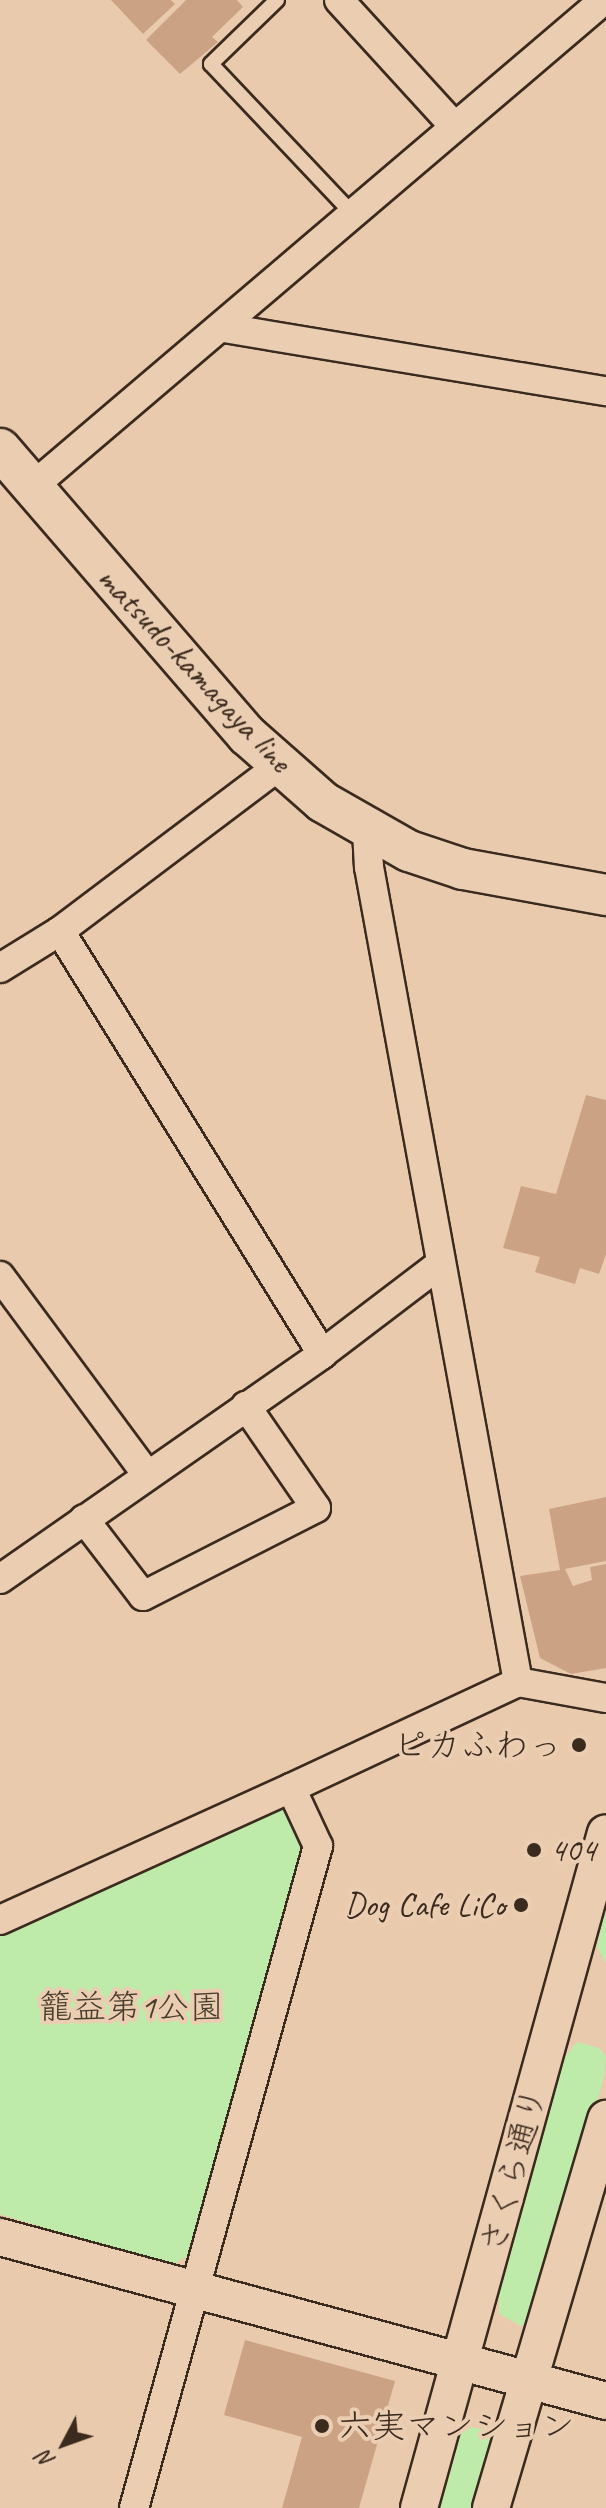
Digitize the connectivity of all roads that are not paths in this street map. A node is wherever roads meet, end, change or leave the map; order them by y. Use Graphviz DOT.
graph roads {
  1 [pos="277,0"];
  2 [pos="339,0"];
  3 [pos="604,0"];
  4 [pos="454,126"];
  5 [pos="351,212"];
  6 [pos="224,328"];
  7 [pos="606,391"];
  8 [pos="0,449"];
  9 [pos="32,487"];
  10 [pos="279,766"];
  11 [pos="367,830"];
  12 [pos="606,895"];
  13 [pos="60,931"];
  14 [pos="0,968"];
  15 [pos="440,1264"];
  16 [pos="3,1287"];
  17 [pos="322,1354"];
  18 [pos="246,1406"];
  19 [pos="147,1475"];
  20 [pos="84,1519"];
  21 [pos="0,1579"];
  22 [pos="518,1682"];
  23 [pos="606,1698"];
  24 [pos="291,1788"];
  25 [pos="606,1833"];
  26 [pos="0,1920"];
  27 [pos="606,2119"];
  28 [pos="0,2237"];
  29 [pos="195,2291"];
  30 [pos="460,2361"];
  31 [pos="526,2379"];
  32 [pos="606,2401"];
  33 [pos="134,2508"];
  34 [pos="419,2508"];
  35 [pos="491,2508"];
  1 -- 5 [label="lane"];
  2 -- 4 [label="street"];
  3 -- 4 [label="street"];
  4 -- 5 [label="street"];
  5 -- 6 [label="street"];
  6 -- 7 [label="street"];
  6 -- 9 [label="street"];
  8 -- 9 [label="main road, matsudo-kamagaya line"];
  9 -- 10 [label="main road, matsudo-kamagaya line"];
  10 -- 11 [label="main road, matsudo-kamagaya line"];
  10 -- 13 [label="street"];
  11 -- 12 [label="main road, matsudo-kamagaya line"];
  11 -- 15 [label="street"];
  13 -- 14 [label="street"];
  13 -- 17 [label="street"];
  15 -- 17 [label="street"];
  15 -- 22 [label="street"];
  16 -- 19 [label="street"];
  17 -- 18 [label="street"];
  18 -- 19 [label="street"];
  18 -- 20 [label="street"];
  19 -- 20 [label="street"];
  20 -- 21 [label="street"];
  22 -- 23 [label="street"];
  22 -- 24 [label="street"];
  24 -- 26 [label="street"];
  24 -- 29 [label="street"];
  25 -- 30 [label="street, さくら通り"];
  27 -- 31 [label="street, さくら通り"];
  28 -- 29 [label="street"];
  29 -- 30 [label="street"];
  29 -- 33 [label="street"];
  30 -- 31 [label="street"];
  30 -- 34 [label="street, さくら通り"];
  31 -- 32 [label="street"];
  31 -- 35 [label="street, さくら通り"];
}
